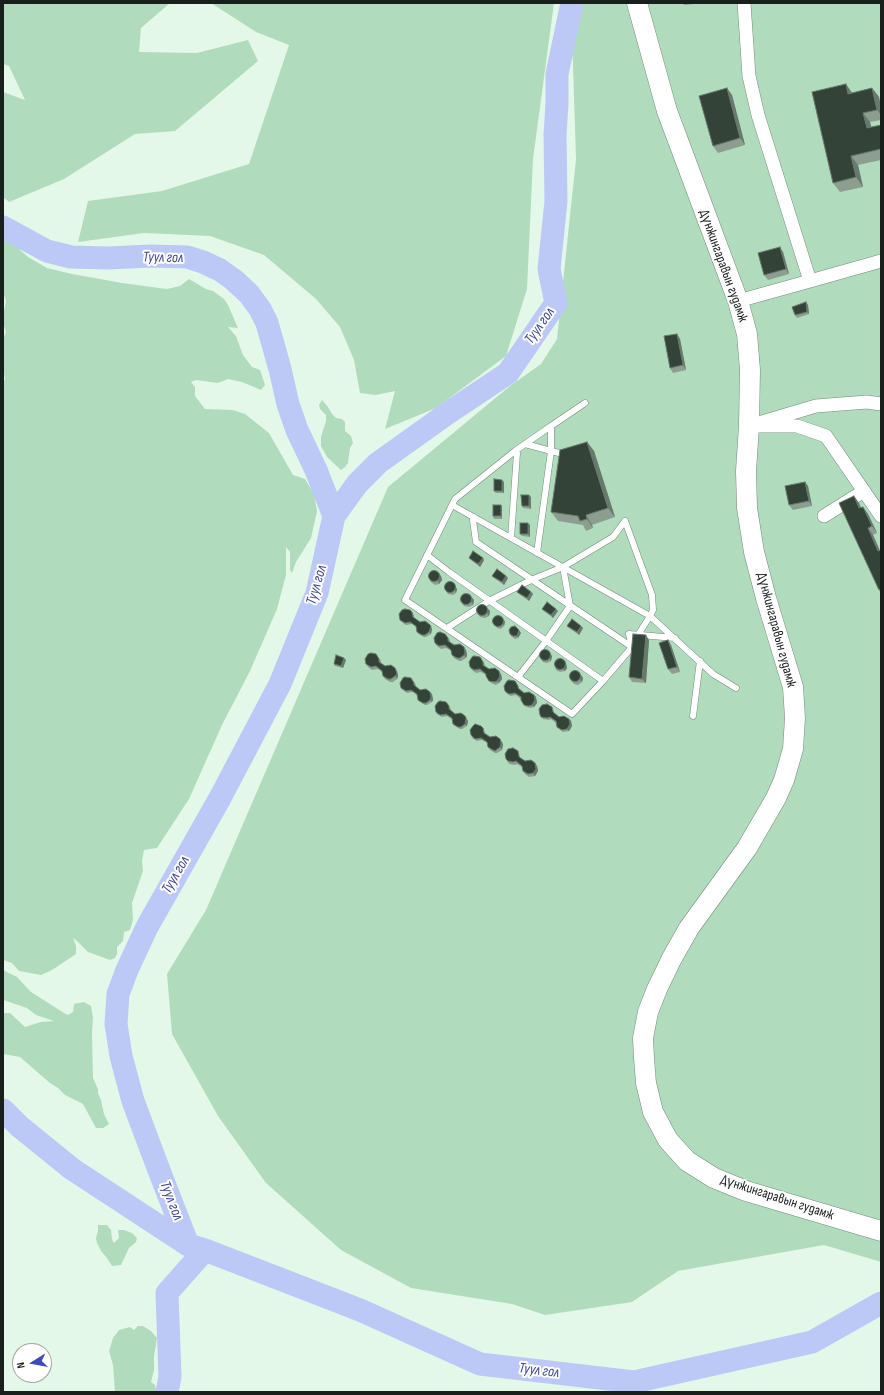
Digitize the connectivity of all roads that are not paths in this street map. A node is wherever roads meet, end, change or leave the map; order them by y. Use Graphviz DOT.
graph roads {
  1 [pos="637,3"];
  2 [pos="744,3"];
  3 [pos="881,261"];
  4 [pos="810,281"];
  5 [pos="738,301"];
  6 [pos="585,403"];
  7 [pos="881,404"];
  8 [pos="551,426"];
  9 [pos="749,426"];
  10 [pos="524,444"];
  11 [pos="515,451"];
  12 [pos="551,451"];
  13 [pos="559,453"];
  14 [pos="864,492"];
  15 [pos="452,505"];
  16 [pos="824,516"];
  17 [pos="881,516"];
  18 [pos="474,517"];
  19 [pos="511,538"];
  20 [pos="537,552"];
  21 [pos="427,555"];
  22 [pos="563,567"];
  23 [pos="532,580"];
  24 [pos="489,601"];
  25 [pos="570,606"];
  26 [pos="650,616"];
  27 [pos="447,628"];
  28 [pos="638,635"];
  29 [pos="675,638"];
  30 [pos="546,642"];
  31 [pos="632,647"];
  32 [pos="700,661"];
  33 [pos="518,677"];
  34 [pos="603,681"];
  35 [pos="736,688"];
  36 [pos="692,716"];
  37 [pos="881,1231"];
  1 -- 5 [label="main road, Дүнжингаравын гудамж"];
  2 -- 4 [label="street"];
  3 -- 4 [label="street"];
  4 -- 5 [label="street"];
  5 -- 9 [label="main road, Дүнжингаравын гудамж"];
  6 -- 8 [label="lane"];
  7 -- 9 [label="street"];
  8 -- 10 [label="lane"];
  8 -- 12 [label="lane"];
  9 -- 14 [label="street"];
  9 -- 37 [label="main road, Дүнжингаравын гудамж"];
  10 -- 11 [label="lane"];
  10 -- 12 [label="lane"];
  11 -- 15 [label="lane"];
  11 -- 19 [label="lane"];
  12 -- 13 [label="lane"];
  12 -- 20 [label="lane"];
  14 -- 16 [label="street"];
  14 -- 17 [label="street"];
  15 -- 18 [label="lane"];
  15 -- 21 [label="lane"];
  18 -- 19 [label="lane"];
  18 -- 23 [label="lane"];
  19 -- 20 [label="lane"];
  20 -- 22 [label="lane"];
  21 -- 24 [label="lane"];
  21 -- 27 [label="lane"];
  22 -- 23 [label="lane"];
  22 -- 25 [label="lane"];
  22 -- 26 [label="lane"];
  22 -- 26 [label="lane"];
  23 -- 24 [label="lane"];
  23 -- 25 [label="lane"];
  24 -- 27 [label="lane"];
  24 -- 30 [label="lane"];
  25 -- 30 [label="lane"];
  25 -- 31 [label="lane"];
  26 -- 28 [label="lane"];
  26 -- 29 [label="lane"];
  27 -- 33 [label="lane"];
  28 -- 29 [label="lane"];
  28 -- 31 [label="lane"];
  29 -- 32 [label="lane"];
  30 -- 33 [label="lane"];
  30 -- 34 [label="lane"];
  31 -- 34 [label="lane"];
  32 -- 35 [label="lane"];
  32 -- 36 [label="lane"];
  33 -- 34 [label="lane"];
}
